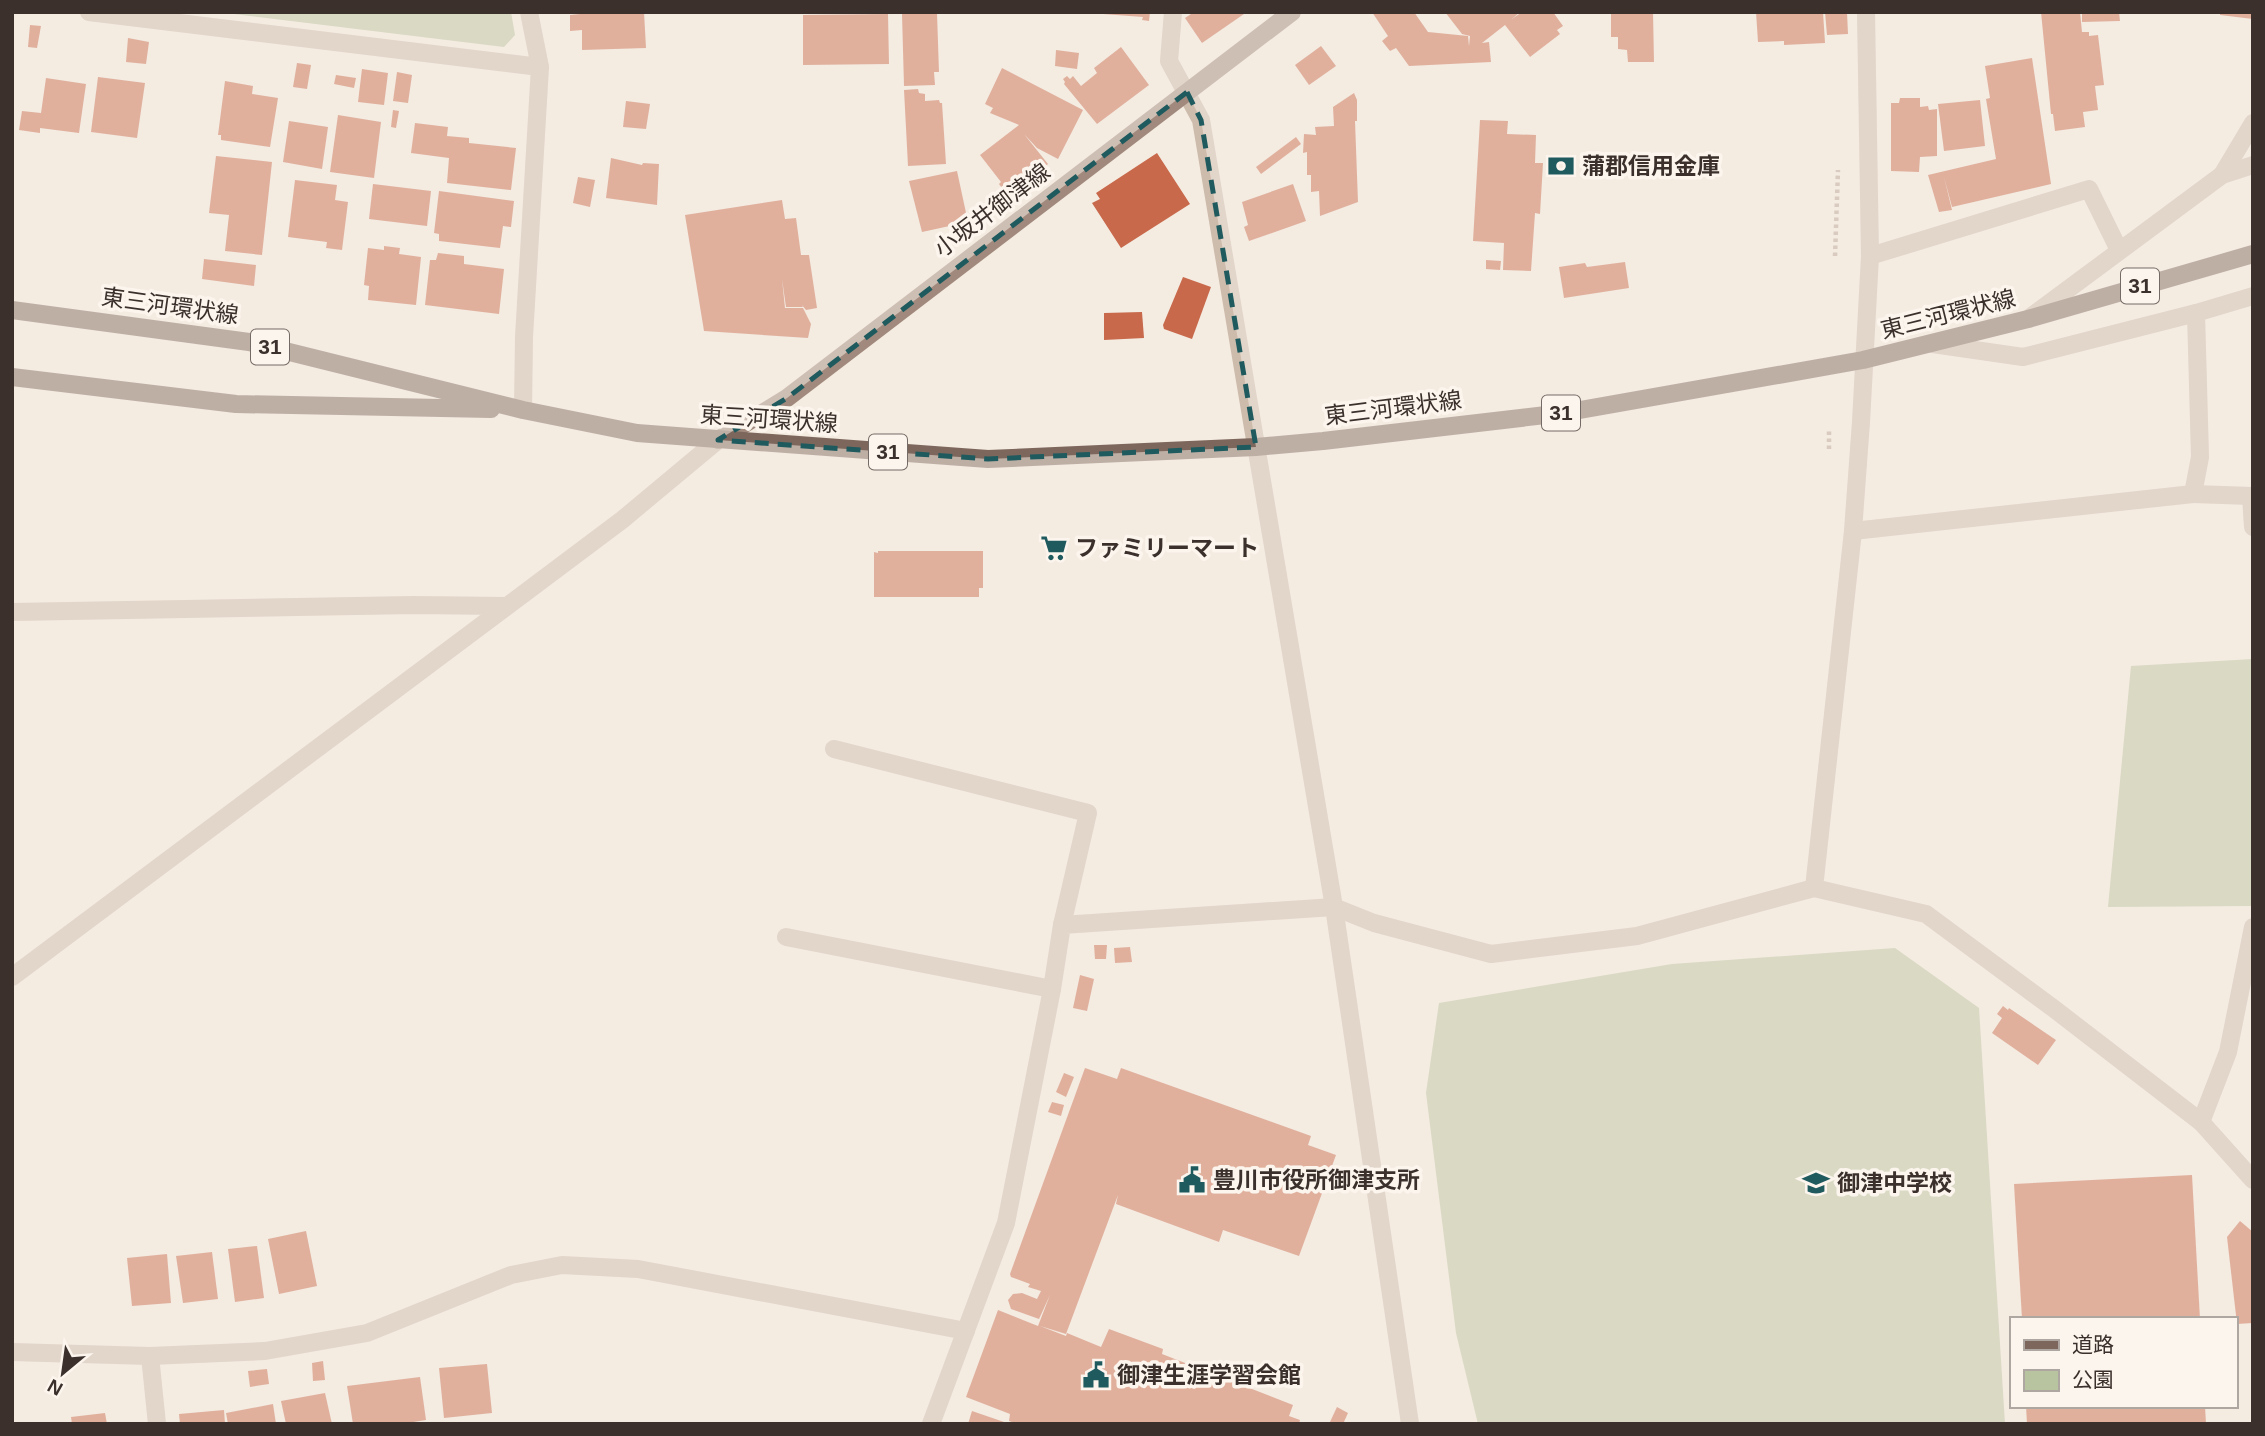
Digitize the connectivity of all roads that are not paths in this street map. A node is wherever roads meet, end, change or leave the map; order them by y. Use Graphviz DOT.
graph roads {
  1 [pos="89,12"];
  2 [pos="529,12"];
  3 [pos="1173,12"];
  4 [pos="1292,12"];
  5 [pos="1866,12"];
  6 [pos="112,14"];
  7 [pos="540,67"];
  8 [pos="1187,92"];
  9 [pos="2253,123"];
  10 [pos="2253,165"];
  11 [pos="2222,175"];
  12 [pos="2119,250"];
  13 [pos="2253,254"];
  14 [pos="1870,256"];
  15 [pos="2253,296"];
  16 [pos="12,310"];
  17 [pos="2196,313"];
  18 [pos="2028,319"];
  19 [pos="1933,344"];
  20 [pos="1863,360"];
  21 [pos="12,377"];
  22 [pos="523,410"];
  23 [pos="718,440"];
  24 [pos="1256,447"];
  25 [pos="2193,494"];
  26 [pos="2253,527"];
  27 [pos="1853,531"];
  28 [pos="506,606"];
  29 [pos="12,612"];
  30 [pos="834,748"];
  31 [pos="1814,888"];
  32 [pos="1334,907"];
  33 [pos="1062,925"];
  34 [pos="2253,926"];
  35 [pos="786,937"];
  36 [pos="12,978"];
  37 [pos="1052,989"];
  38 [pos="2201,1122"];
  39 [pos="2253,1180"];
  40 [pos="966,1331"];
  41 [pos="12,1352"];
  42 [pos="150,1356"];
  43 [pos="157,1424"];
  44 [pos="931,1424"];
  45 [pos="1410,1424"];
  1 -- 6 [label="street"];
  2 -- 7 [label="street"];
  3 -- 8 [label="street"];
  4 -- 8 [label="main road, 小坂井御津線"];
  5 -- 14 [label="street"];
  6 -- 7 [label="street"];
  7 -- 22 [label="street"];
  8 -- 23 [label="main road, 小坂井御津線"];
  8 -- 24 [label="street"];
  9 -- 11 [label="street"];
  10 -- 11 [label="street"];
  11 -- 12 [label="street"];
  12 -- 14 [label="street"];
  12 -- 18 [label="street"];
  13 -- 18 [label="main road, 東三河環状線 / 31"];
  14 -- 20 [label="street"];
  15 -- 17 [label="street"];
  16 -- 22 [label="main road, 東三河環状線 / 31"];
  17 -- 19 [label="street"];
  17 -- 25 [label="street"];
  18 -- 19 [label="main road, 東三河環状線 / 31"];
  19 -- 20 [label="main road, 東三河環状線 / 31"];
  20 -- 24 [label="main road, 東三河環状線 / 31"];
  20 -- 27 [label="street"];
  21 -- 22 [label="main road, 東三河環状線 / 31"];
  22 -- 23 [label="main road, 東三河環状線 / 31"];
  23 -- 24 [label="main road, 東三河環状線 / 31"];
  23 -- 28 [label="street"];
  24 -- 32 [label="street"];
  25 -- 26 [label="street"];
  25 -- 27 [label="street"];
  27 -- 31 [label="street"];
  28 -- 29 [label="street"];
  28 -- 36 [label="street"];
  30 -- 33 [label="street"];
  31 -- 32 [label="street"];
  31 -- 38 [label="street"];
  32 -- 33 [label="street"];
  32 -- 45 [label="street"];
  33 -- 37 [label="street"];
  34 -- 38 [label="street"];
  35 -- 37 [label="street"];
  37 -- 40 [label="street"];
  38 -- 39 [label="street"];
  40 -- 42 [label="street"];
  40 -- 44 [label="street"];
  41 -- 42 [label="street"];
  42 -- 43 [label="street"];
}
